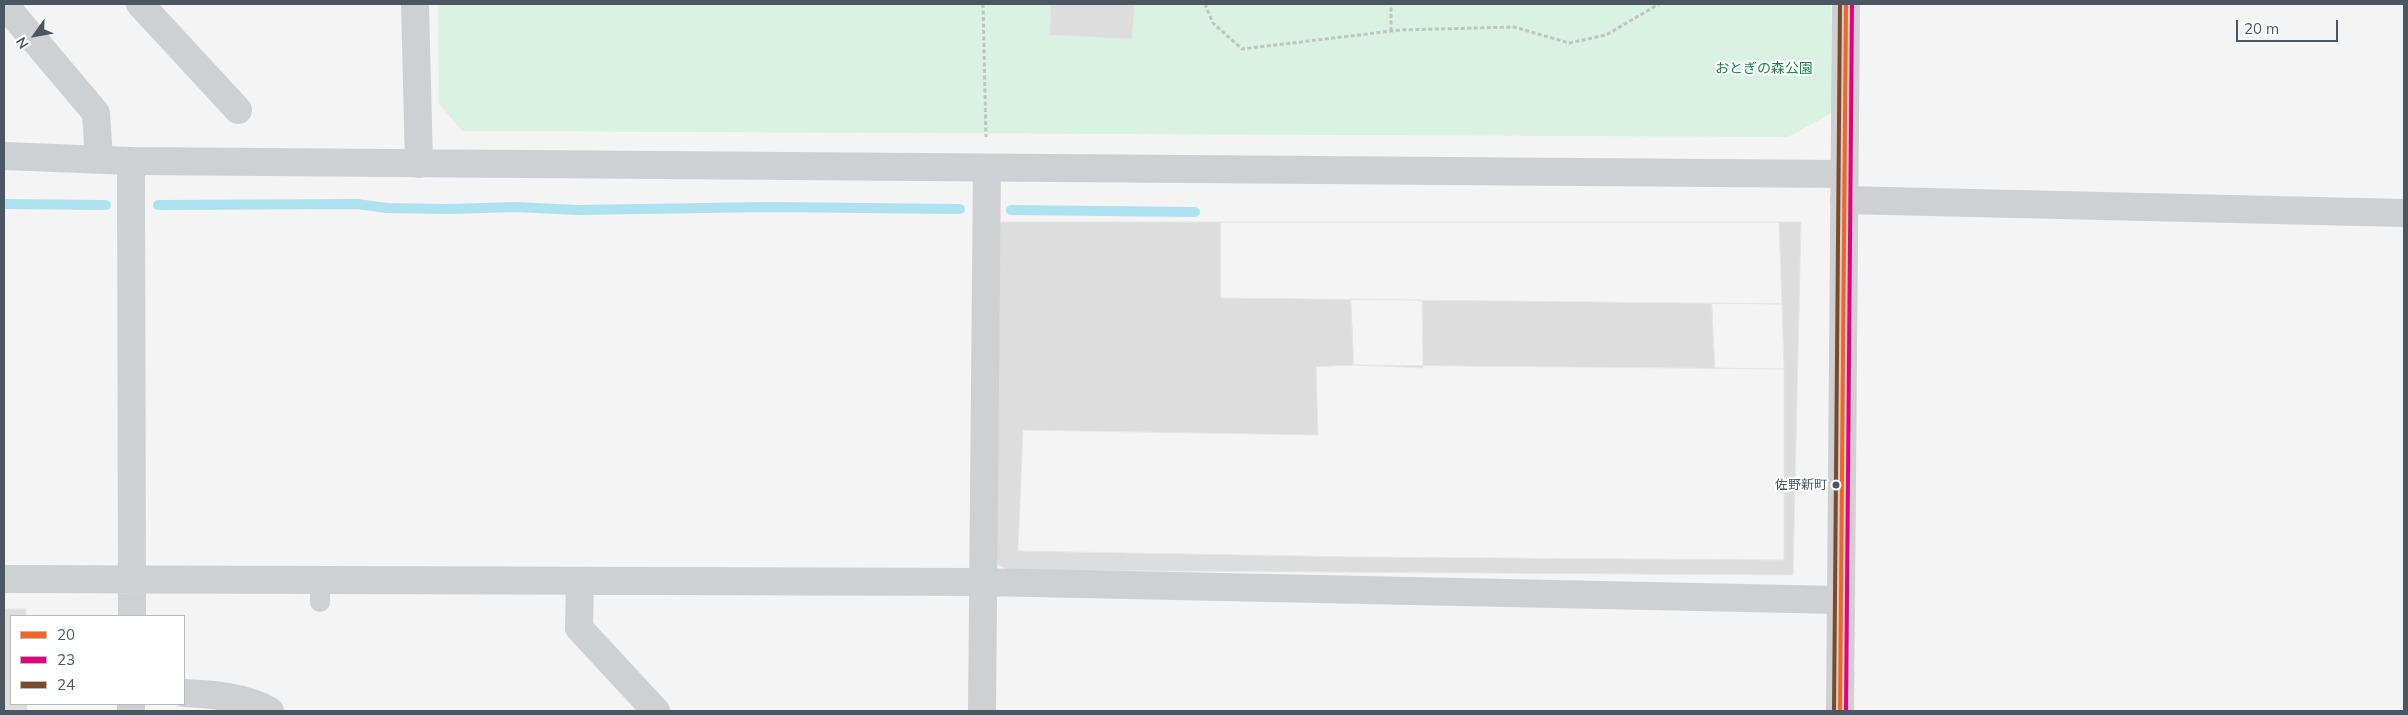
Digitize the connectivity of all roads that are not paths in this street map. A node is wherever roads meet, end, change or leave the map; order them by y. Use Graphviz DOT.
graph roads {
  1 [pos="140,4"];
  2 [pos="415,4"];
  3 [pos="1846,4"];
  4 [pos="14,7"];
  5 [pos="238,110"];
  6 [pos="4,156"];
  7 [pos="98,159"];
  8 [pos="131,161"];
  9 [pos="419,164"];
  10 [pos="987,168"];
  11 [pos="1844,187"];
  12 [pos="2404,213"];
  13 [pos="4,579"];
  14 [pos="132,581"];
  15 [pos="580,581"];
  16 [pos="985,582"];
  17 [pos="1839,600"];
  18 [pos="132,615"];
  19 [pos="185,693"];
  20 [pos="270,711"];
  21 [pos="656,711"];
  22 [pos="982,711"];
  23 [pos="1840,711"];
  1 -- 5 [label="street"];
  2 -- 9 [label="street"];
  3 -- 11 [label="street"];
  4 -- 7 [label="street"];
  6 -- 7 [label="street"];
  7 -- 8 [label="street"];
  8 -- 9 [label="street"];
  8 -- 14 [label="street"];
  9 -- 10 [label="street"];
  10 -- 11 [label="street"];
  10 -- 16 [label="street"];
  11 -- 12 [label="street"];
  11 -- 17 [label="street"];
  13 -- 14 [label="street"];
  14 -- 15 [label="street"];
  14 -- 18 [label="street"];
  15 -- 16 [label="street"];
  15 -- 21 [label="street"];
  16 -- 17 [label="street"];
  16 -- 22 [label="street"];
  17 -- 23 [label="street"];
  19 -- 20 [label="street"];
}
